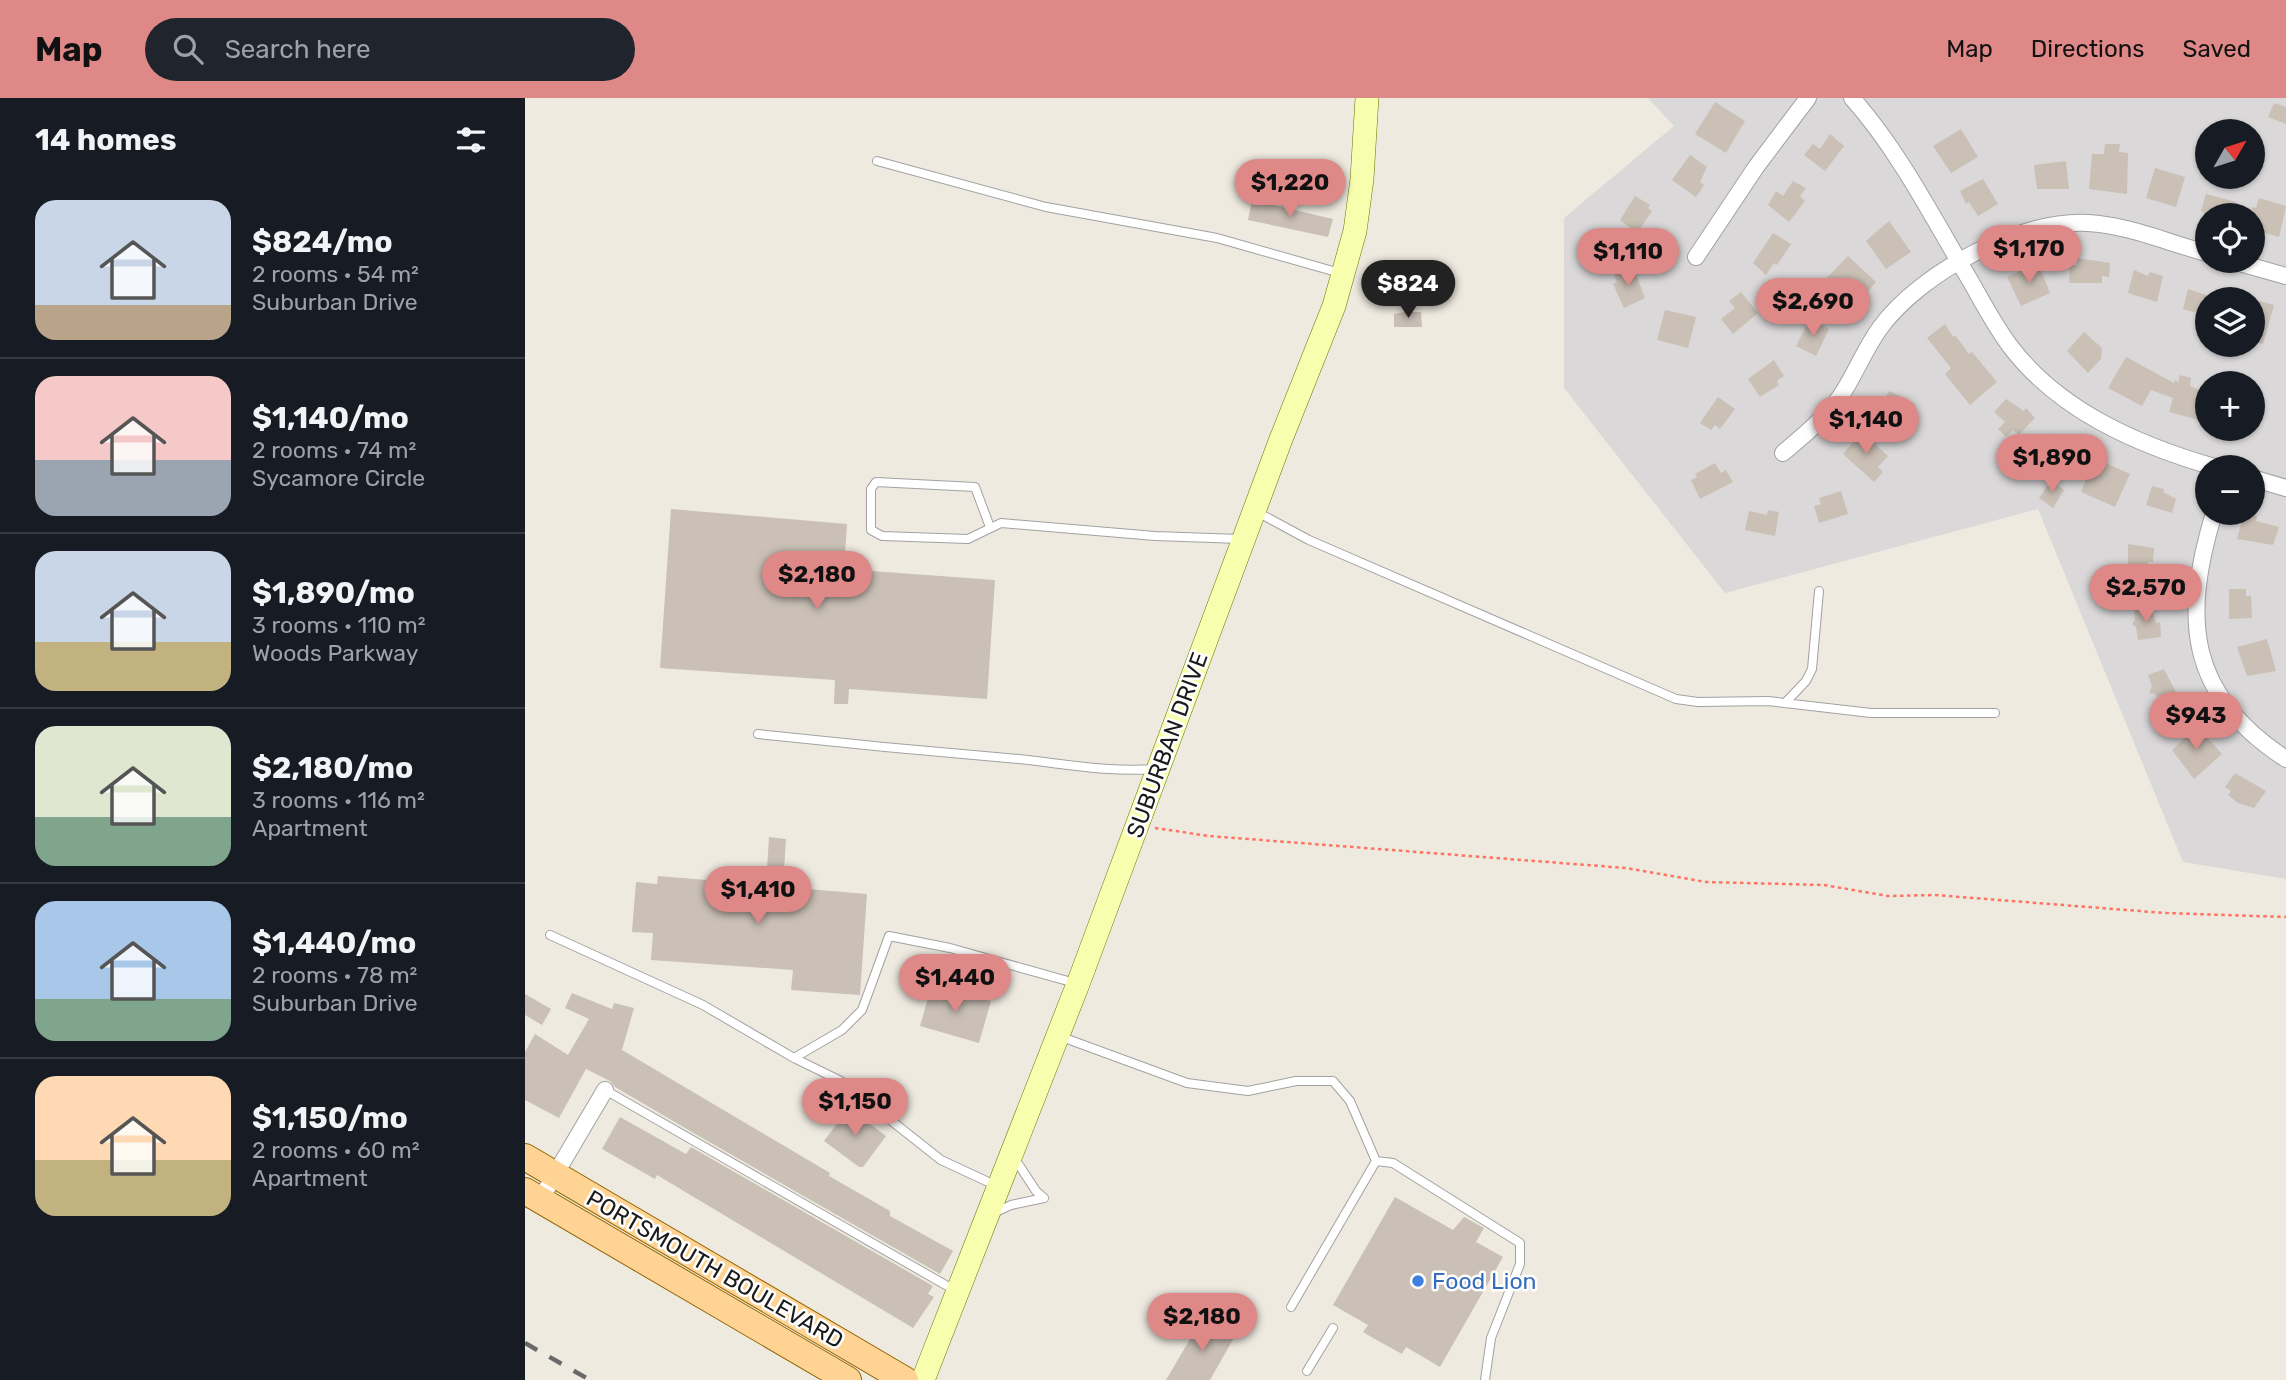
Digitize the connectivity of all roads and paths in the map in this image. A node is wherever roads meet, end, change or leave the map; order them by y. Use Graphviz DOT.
graph roads {
  1 [pos="1367,98"];
  2 [pos="1808,98"];
  3 [pos="1852,98"];
  4 [pos="877,161"];
  5 [pos="2195,249"];
  6 [pos="1696,257"];
  7 [pos="1959,262"];
  8 [pos="2265,270"];
  9 [pos="1344,274"];
  10 [pos="2286,276"];
  11 [pos="1783,453"];
  12 [pos="2195,461"];
  13 [pos="2265,482"];
  14 [pos="2286,488"];
  15 [pos="1254,511"];
  16 [pos="2211,525"];
  17 [pos="989,527"];
  18 [pos="1244,540"];
  19 [pos="1819,591"];
  20 [pos="1784,703"];
  21 [pos="1995,713"];
  22 [pos="758,734"];
  23 [pos="2286,760"];
  24 [pos="1158,769"];
  25 [pos="1137,825"];
  26 [pos="2286,917"];
  27 [pos="550,935"];
  28 [pos="1078,984"];
  29 [pos="1058,1036"];
  30 [pos="794,1058"];
  31 [pos="605,1090"];
  32 [pos="1013,1156"];
  33 [pos="525,1157"];
  34 [pos="1376,1161"];
  35 [pos="555,1174"];
  36 [pos="1000,1187"];
  37 [pos="532,1195"];
  38 [pos="989,1215"];
  39 [pos="958,1292"];
  40 [pos="1291,1307"];
  41 [pos="1333,1328"];
  42 [pos="1307,1371"];
  43 [pos="848,1380"];
  44 [pos="905,1380"];
  45 [pos="923,1380"];
  46 [pos="1485,1380"];
  1 -- 9 [label="main road, SUBURBAN DRIVE"];
  2 -- 6 [label="street"];
  3 -- 7 [label="street"];
  4 -- 9 [label="lane"];
  5 -- 7 [label="street"];
  7 -- 11 [label="street"];
  7 -- 12 [label="street"];
  8 -- 10 [label="street"];
  9 -- 15 [label="main road, SUBURBAN DRIVE"];
  13 -- 14 [label="street"];
  15 -- 18 [label="main road, SUBURBAN DRIVE"];
  15 -- 20 [label="lane"];
  16 -- 23 [label="street"];
  17 -- 17 [label="lane"];
  17 -- 18 [label="lane"];
  18 -- 24 [label="main road, SUBURBAN DRIVE"];
  19 -- 20 [label="lane"];
  20 -- 21 [label="lane"];
  22 -- 24 [label="lane"];
  24 -- 25 [label="main road, SUBURBAN DRIVE"];
  25 -- 26 [label="path"];
  25 -- 28 [label="main road, SUBURBAN DRIVE"];
  27 -- 30 [label="lane"];
  28 -- 29 [label="main road, SUBURBAN DRIVE"];
  28 -- 30 [label="lane"];
  29 -- 32 [label="main road, SUBURBAN DRIVE"];
  29 -- 34 [label="lane"];
  30 -- 36 [label="lane"];
  31 -- 35 [label="street"];
  31 -- 39 [label="lane"];
  32 -- 36 [label="main road, SUBURBAN DRIVE"];
  32 -- 38 [label="lane"];
  33 -- 35 [label="main road, PORTSMOUTH BOULEVARD"];
  34 -- 40 [label="lane"];
  34 -- 46 [label="lane"];
  35 -- 37 [label="street"];
  35 -- 44 [label="main road, PORTSMOUTH BOULEVARD"];
  36 -- 38 [label="main road, SUBURBAN DRIVE"];
  37 -- 43 [label="main road, PORTSMOUTH BOULEVARD"];
  38 -- 39 [label="main road, SUBURBAN DRIVE"];
  39 -- 45 [label="main road, SUBURBAN DRIVE"];
  41 -- 42 [label="lane"];
}
